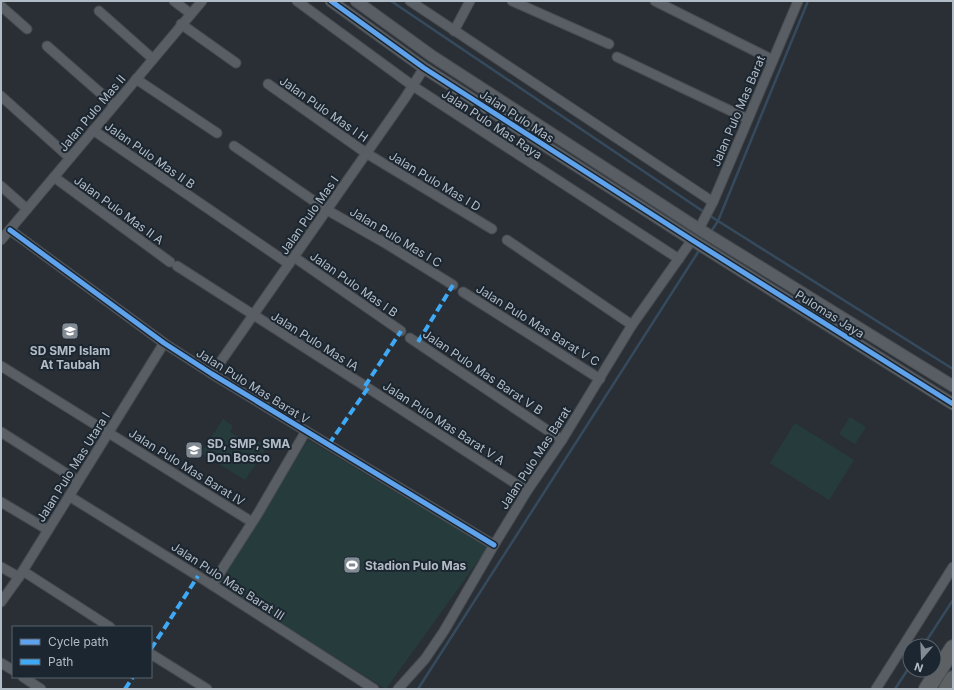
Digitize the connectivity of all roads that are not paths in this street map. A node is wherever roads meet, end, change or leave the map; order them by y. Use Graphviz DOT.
graph roads {
  1 [pos="174,1"];
  2 [pos="202,1"];
  3 [pos="297,1"];
  4 [pos="331,1"];
  5 [pos="356,1"];
  6 [pos="410,1"];
  7 [pos="470,1"];
  8 [pos="512,1"];
  9 [pos="655,1"];
  10 [pos="798,1"];
  11 [pos="1,6"];
  12 [pos="99,11"];
  13 [pos="191,14"];
  14 [pos="182,24"];
  15 [pos="27,29"];
  16 [pos="454,31"];
  17 [pos="609,44"];
  18 [pos="47,46"];
  19 [pos="617,57"];
  20 [pos="153,59"];
  21 [pos="773,60"];
  22 [pos="236,63"];
  23 [pos="423,70"];
  24 [pos="136,79"];
  25 [pos="268,84"];
  26 [pos="413,85"];
  27 [pos="1,96"];
  28 [pos="114,105"];
  29 [pos="748,119"];
  30 [pos="93,130"];
  31 [pos="217,133"];
  32 [pos="234,146"];
  33 [pos="366,153"];
  34 [pos="70,158"];
  35 [pos="54,177"];
  36 [pos="1,186"];
  37 [pos="711,205"];
  38 [pos="27,209"];
  39 [pos="327,210"];
  40 [pos="700,228"];
  41 [pos="492,229"];
  42 [pos="10,230"];
  43 [pos="1,240"];
  44 [pos="508,240"];
  45 [pos="692,242"];
  46 [pos="681,256"];
  47 [pos="291,261"];
  48 [pos="453,285"];
  49 [pos="463,292"];
  50 [pos="253,315"];
  51 [pos="632,326"];
  52 [pos="401,331"];
  53 [pos="410,338"];
  54 [pos="164,343"];
  55 [pos="1,366"];
  56 [pos="212,374"];
  57 [pos="600,379"];
  58 [pos="953,386"];
  59 [pos="367,387"];
  60 [pos="953,404"];
  61 [pos="306,431"];
  62 [pos="1,432"];
  63 [pos="109,432"];
  64 [pos="562,440"];
  65 [pos="78,481"];
  66 [pos="527,491"];
  67 [pos="69,496"];
  68 [pos="1,502"];
  69 [pos="252,522"];
  70 [pos="48,530"];
  71 [pos="494,545"];
  72 [pos="1,567"];
  73 [pos="953,567"];
  74 [pos="21,574"];
  75 [pos="212,585"];
  76 [pos="1,602"];
  77 [pos="108,626"];
  78 [pos="953,648"];
  79 [pos="152,655"];
  80 [pos="1,662"];
  81 [pos="12,669"];
  82 [pos="25,678"];
  83 [pos="953,679"];
  84 [pos="42,689"];
  85 [pos="207,689"];
  86 [pos="374,689"];
  87 [pos="398,689"];
  88 [pos="876,689"];
  89 [pos="928,689"];
  90 [pos="947,689"];
  1 -- 13 [label="street"];
  2 -- 13 [label="street, Jalan Pulo Mas II"];
  3 -- 26 [label="street, Jalan Pulo Mas Raya"];
  4 -- 23 [label="street, Jalan Pulo Mas"];
  5 -- 40 [label="street, Jalan Pulo Mas"];
  6 -- 16 [label="street"];
  7 -- 16 [label="street"];
  8 -- 17 [label="street"];
  9 -- 21 [label="street"];
  10 -- 21 [label="street, Jalan Pulo Mas Barat"];
  11 -- 15 [label="street"];
  12 -- 20 [label="street"];
  13 -- 14 [label="street, Jalan Pulo Mas II"];
  14 -- 20 [label="street, Jalan Pulo Mas II"];
  14 -- 22 [label="street"];
  16 -- 37 [label="street"];
  18 -- 28 [label="street"];
  19 -- 29 [label="street"];
  20 -- 24 [label="street, Jalan Pulo Mas II"];
  21 -- 29 [label="street, Jalan Pulo Mas Barat"];
  23 -- 26 [label="street, Jalan Pulo Mas I"];
  23 -- 45 [label="street, Jalan Pulo Mas"];
  24 -- 28 [label="street, Jalan Pulo Mas II"];
  24 -- 31 [label="street"];
  25 -- 33 [label="street, Jalan Pulo Mas I H"];
  26 -- 33 [label="street, Jalan Pulo Mas I"];
  26 -- 46 [label="street, Jalan Pulo Mas Raya"];
  27 -- 34 [label="street"];
  28 -- 30 [label="street, Jalan Pulo Mas II"];
  29 -- 37 [label="street, Jalan Pulo Mas Barat"];
  30 -- 34 [label="street, Jalan Pulo Mas II"];
  30 -- 47 [label="street, Jalan Pulo Mas II B"];
  32 -- 39 [label="street, Jalan Pulo Mas I C"];
  33 -- 39 [label="street, Jalan Pulo Mas I"];
  33 -- 41 [label="street, Jalan Pulo Mas I D"];
  34 -- 35 [label="street, Jalan Pulo Mas II"];
  35 -- 38 [label="street, Jalan Pulo Mas II"];
  35 -- 50 [label="street, Jalan Pulo Mas II A"];
  36 -- 38 [label="street"];
  37 -- 40 [label="street, Jalan Pulo Mas Barat"];
  38 -- 42 [label="street, Jalan Pulo Mas II"];
  39 -- 47 [label="street, Jalan Pulo Mas I"];
  39 -- 48 [label="street, Jalan Pulo Mas I C"];
  40 -- 58 [label="street, Pulomas Jaya"];
  42 -- 43 [label="street, Jalan Pulo Mas II"];
  42 -- 54 [label="street, Jalan Pulo Mas Barat V"];
  44 -- 51 [label="street"];
  45 -- 46 [label="street, Jalan Pulo Mas Barat"];
  45 -- 60 [label="street, Pulomas Jaya"];
  46 -- 51 [label="street, Jalan Pulo Mas Barat"];
  47 -- 50 [label="street, Jalan Pulo Mas I"];
  47 -- 52 [label="street, Jalan Pulo Mas I B"];
  49 -- 57 [label="street, Jalan Pulo Mas Barat V C"];
  50 -- 56 [label="street, Jalan Pulo Mas I"];
  50 -- 59 [label="street, Jalan Pulo Mas IA"];
  51 -- 57 [label="street, Jalan Pulo Mas Barat"];
  53 -- 64 [label="street, Jalan Pulo Mas Barat V B"];
  54 -- 56 [label="street, Jalan Pulo Mas Barat V"];
  54 -- 63 [label="street, Jalan Pulo Mas Utara I"];
  55 -- 63 [label="street, Jalan Pulo Mas Barat IV"];
  56 -- 61 [label="street, Jalan Pulo Mas Barat V"];
  57 -- 64 [label="street, Jalan Pulo Mas Barat"];
  59 -- 66 [label="street, Jalan Pulo Mas Barat V A"];
  61 -- 69 [label="street"];
  61 -- 71 [label="street, Jalan Pulo Mas Barat V"];
  62 -- 65 [label="street"];
  63 -- 65 [label="street, Jalan Pulo Mas Utara I"];
  63 -- 69 [label="street, Jalan Pulo Mas Barat IV"];
  64 -- 66 [label="street, Jalan Pulo Mas Barat"];
  65 -- 67 [label="street, Jalan Pulo Mas Utara I"];
  66 -- 71 [label="street, Jalan Pulo Mas Barat"];
  67 -- 70 [label="street, Jalan Pulo Mas Utara I"];
  67 -- 75 [label="street, Jalan Pulo Mas Barat III"];
  68 -- 70 [label="street"];
  69 -- 75 [label="street"];
  70 -- 74 [label="street, Jalan Pulo Mas Utara I"];
  71 -- 87 [label="street, Jalan Pulo Mas Barat"];
  72 -- 74 [label="street"];
  73 -- 88 [label="street"];
  74 -- 76 [label="street, Jalan Pulo Mas Utara I"];
  74 -- 77 [label="street"];
  75 -- 86 [label="street, Jalan Pulo Mas Barat III"];
  78 -- 89 [label="highway"];
  79 -- 85 [label="street"];
  80 -- 81 [label="street"];
  82 -- 84 [label="street"];
  83 -- 90 [label="highway"];
}
